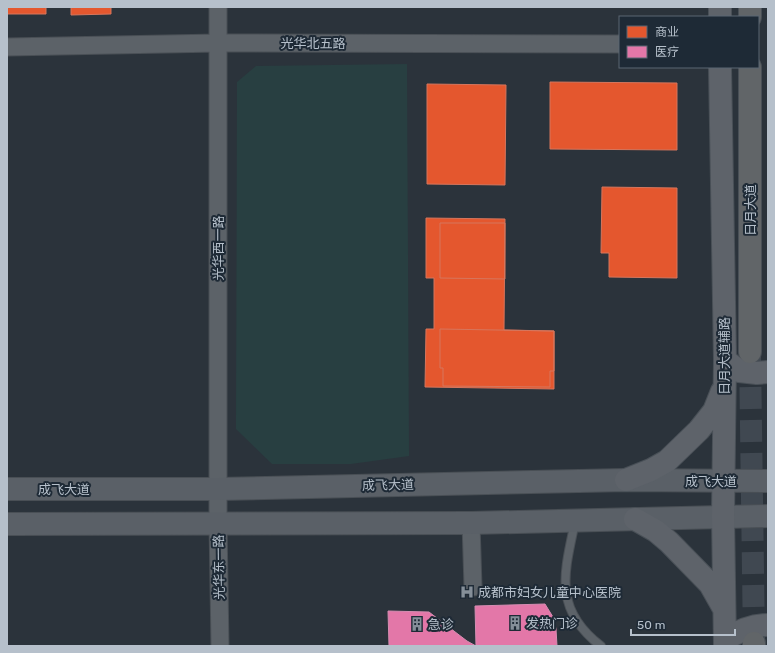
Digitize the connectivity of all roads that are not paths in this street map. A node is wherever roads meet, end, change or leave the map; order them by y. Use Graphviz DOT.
graph roads {
  1 [pos="218,7"];
  2 [pos="218,43"];
  3 [pos="619,44"];
  4 [pos="7,47"];
  5 [pos="720,68"];
  6 [pos="750,68"];
  7 [pos="750,352"];
  8 [pos="725,360"];
  9 [pos="768,372"];
  10 [pos="724,384"];
  11 [pos="626,480"];
  12 [pos="723,481"];
  13 [pos="768,481"];
  14 [pos="7,489"];
  15 [pos="218,489"];
  16 [pos="768,516"];
  17 [pos="723,517"];
  18 [pos="635,519"];
  19 [pos="576,521"];
  20 [pos="218,523"];
  21 [pos="471,523"];
  22 [pos="7,524"];
  23 [pos="473,587"];
  24 [pos="724,609"];
  25 [pos="768,625"];
  26 [pos="725,643"];
  27 [pos="220,646"];
  28 [pos="601,646"];
  1 -- 2 [label="street, 光华西一路"];
  2 -- 3 [label="street, 光华北五路"];
  2 -- 4 [label="street, 光华北五路"];
  2 -- 15 [label="street, 光华西一路"];
  5 -- 8 [label="main road, 日月大道辅路"];
  6 -- 7 [label="highway, 日月大道"];
  8 -- 9 [label="main road"];
  8 -- 10 [label="main road, 日月大道辅路"];
  10 -- 11 [label="main road"];
  10 -- 12 [label="main road, 日月大道辅路"];
  11 -- 12 [label="main road, 成飞大道"];
  11 -- 15 [label="main road, 成飞大道"];
  12 -- 13 [label="main road, 成飞大道"];
  12 -- 17 [label="main road, 日月大道辅路"];
  14 -- 15 [label="main road, 成飞大道"];
  15 -- 20 [label="street, 光华东一路"];
  16 -- 17 [label="main road"];
  17 -- 18 [label="main road"];
  17 -- 24 [label="main road, 日月大道辅路"];
  18 -- 19 [label="main road"];
  18 -- 24 [label="main road"];
  19 -- 21 [label="main road"];
  19 -- 28 [label="lane"];
  20 -- 21 [label="main road"];
  20 -- 22 [label="main road"];
  20 -- 27 [label="street, 光华东一路"];
  21 -- 23 [label="street"];
  24 -- 26 [label="main road, 日月大道辅路"];
  25 -- 26 [label="main road"];
}
